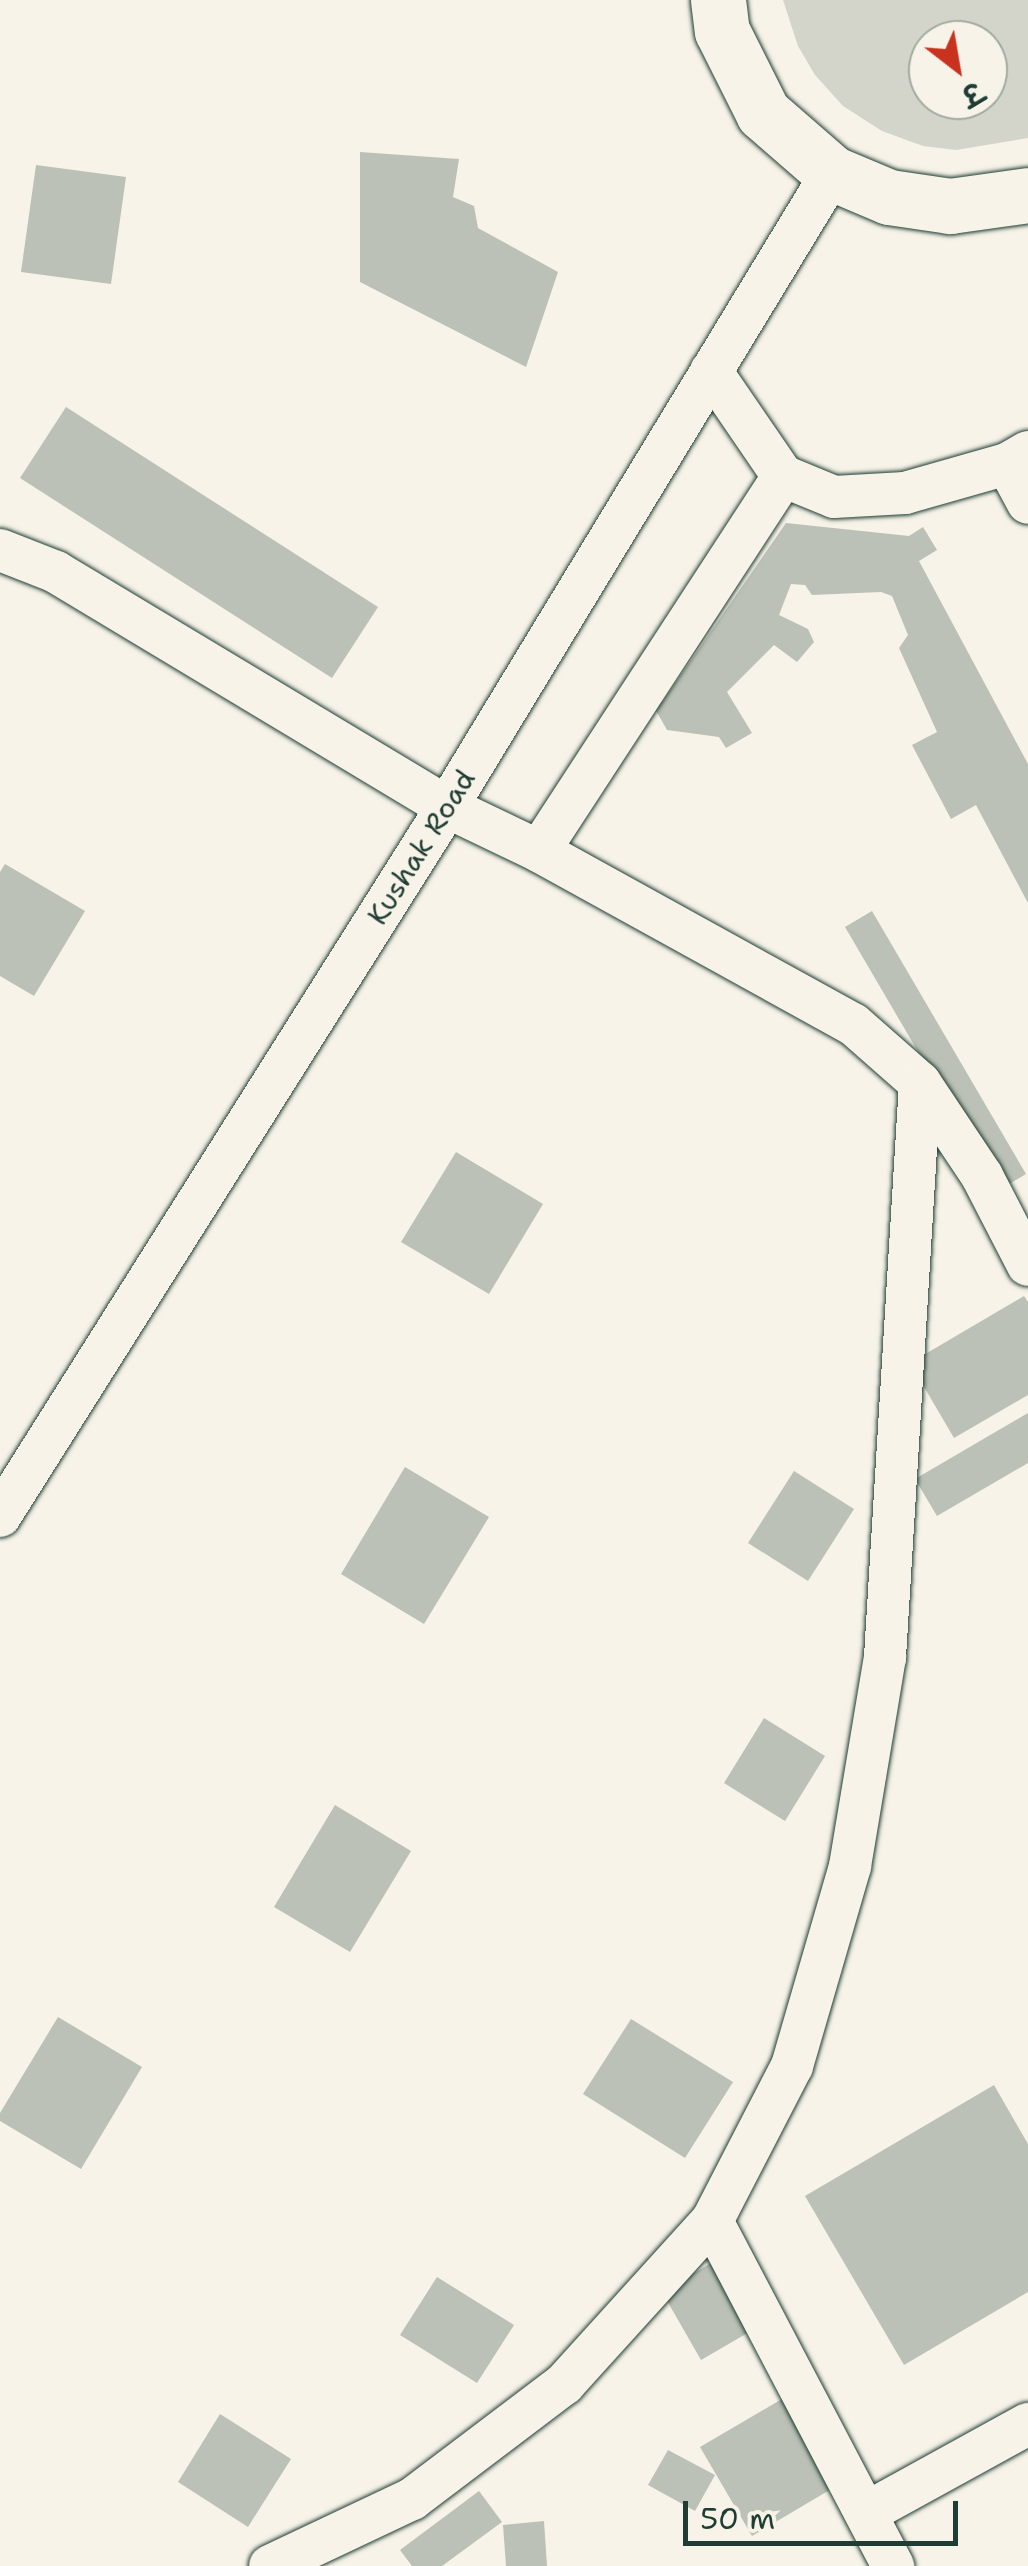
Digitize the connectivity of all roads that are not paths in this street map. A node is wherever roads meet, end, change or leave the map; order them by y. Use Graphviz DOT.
graph roads {
  1 [pos="710,10"];
  2 [pos="832,173"];
  3 [pos="1022,200"];
  4 [pos="711,371"];
  5 [pos="1018,458"];
  6 [pos="783,476"];
  7 [pos="1028,503"];
  8 [pos="0,550"];
  9 [pos="447,808"];
  10 [pos="539,851"];
  11 [pos="920,1083"];
  12 [pos="1028,1265"];
  13 [pos="0,1516"];
  14 [pos="712,2221"];
  15 [pos="1028,2424"];
  16 [pos="866,2514"];
  17 [pos="270,2566"];
  18 [pos="893,2566"];
  1 -- 2 [label="main road"];
  2 -- 3 [label="main road"];
  2 -- 4 [label="street, Kushak Road"];
  4 -- 6 [label="street"];
  4 -- 9 [label="street, Kushak Road"];
  5 -- 6 [label="street"];
  5 -- 7 [label="street"];
  6 -- 10 [label="street"];
  8 -- 9 [label="street"];
  9 -- 10 [label="street"];
  9 -- 13 [label="street, Kushak Road"];
  10 -- 11 [label="street"];
  11 -- 12 [label="street"];
  11 -- 14 [label="street"];
  14 -- 16 [label="street"];
  14 -- 17 [label="street"];
  15 -- 16 [label="street"];
  16 -- 18 [label="street"];
}
